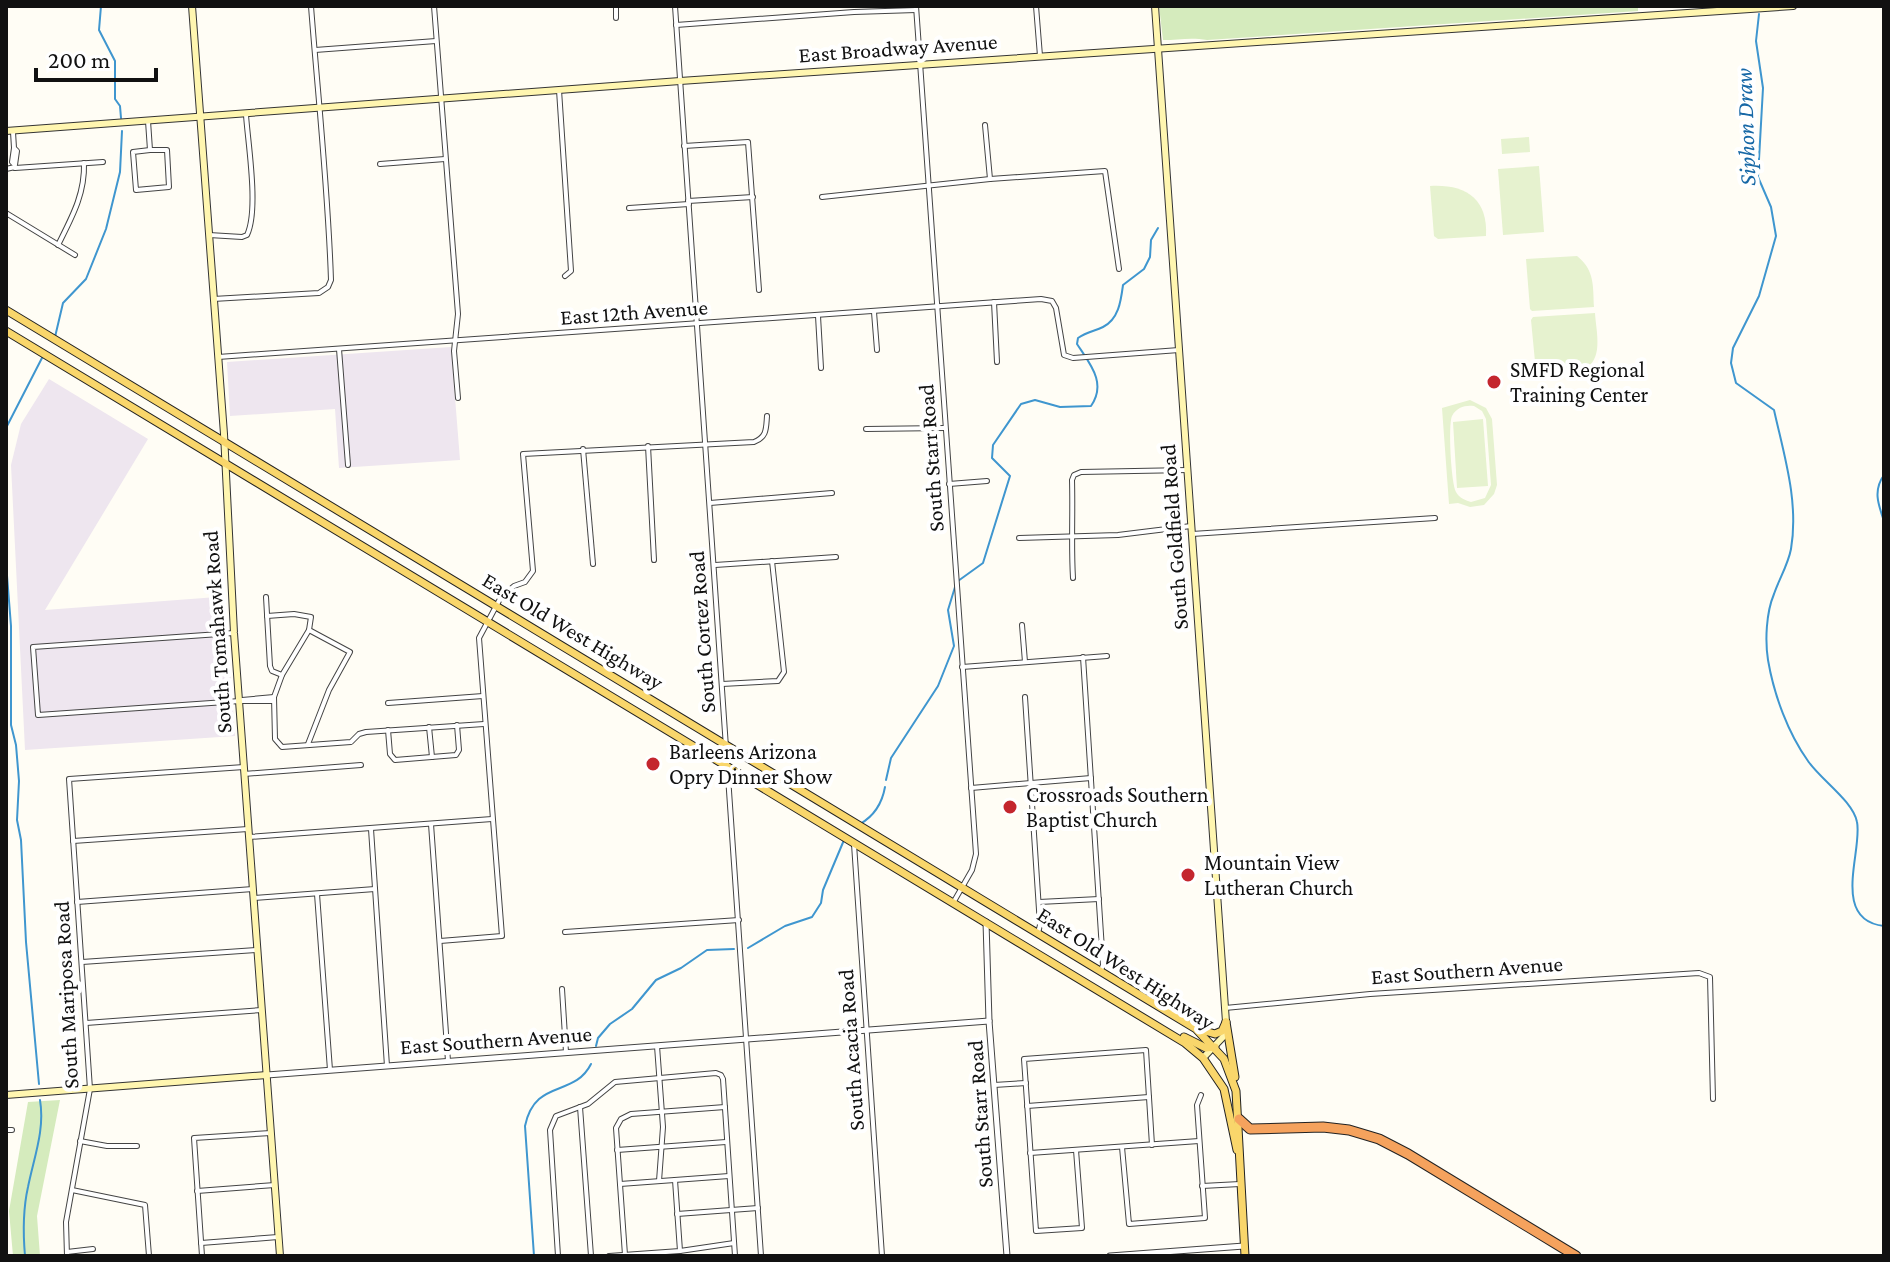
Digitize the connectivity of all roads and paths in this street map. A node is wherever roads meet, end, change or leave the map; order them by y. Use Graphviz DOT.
graph roads {
  1 [pos="192,6"];
  2 [pos="311,6"];
  3 [pos="434,6"];
  4 [pos="616,6"];
  5 [pos="675,6"];
  6 [pos="1036,6"];
  7 [pos="1155,6"];
  8 [pos="1641,6"];
  9 [pos="1793,6"];
  10 [pos="916,8"];
  11 [pos="1742,8"];
  12 [pos="1641,16"];
  13 [pos="616,18"];
  14 [pos="676,25"];
  15 [pos="436,41"];
  16 [pos="1158,49"];
  17 [pos="314,50"];
  18 [pos="1040,56"];
  19 [pos="920,65"];
  20 [pos="680,81"];
  21 [pos="559,90"];
  22 [pos="440,98"];
  23 [pos="318,107"];
  24 [pos="246,112"];
  25 [pos="201,117"];
  26 [pos="148,121"];
  27 [pos="985,125"];
  28 [pos="9,131"];
  29 [pos="684,146"];
  30 [pos="150,150"];
  31 [pos="445,159"];
  32 [pos="103,162"];
  33 [pos="84,163"];
  34 [pos="380,164"];
  35 [pos="15,167"];
  36 [pos="6,169"];
  37 [pos="990,179"];
  38 [pos="929,186"];
  39 [pos="753,197"];
  40 [pos="822,197"];
  41 [pos="688,202"];
  42 [pos="629,208"];
  43 [pos="6,213"];
  44 [pos="209,235"];
  45 [pos="58,245"];
  46 [pos="75,255"];
  47 [pos="1119,269"];
  48 [pos="565,276"];
  49 [pos="759,290"];
  50 [pos="213,299"];
  51 [pos="994,302"];
  52 [pos="937,307"];
  53 [pos="6,310"];
  54 [pos="874,312"];
  55 [pos="818,316"];
  56 [pos="697,323"];
  57 [pos="6,331"];
  58 [pos="455,340"];
  59 [pos="339,349"];
  60 [pos="877,350"];
  61 [pos="1179,350"];
  62 [pos="218,357"];
  63 [pos="997,362"];
  64 [pos="821,368"];
  65 [pos="458,398"];
  66 [pos="767,416"];
  67 [pos="945,428"];
  68 [pos="866,429"];
  69 [pos="224,442"];
  70 [pos="706,444"];
  71 [pos="648,446"];
  72 [pos="583,449"];
  73 [pos="225,463"];
  74 [pos="348,465"];
  75 [pos="1188,470"];
  76 [pos="987,481"];
  77 [pos="949,484"];
  78 [pos="832,493"];
  79 [pos="710,503"];
  80 [pos="1435,518"];
  81 [pos="1191,526"];
  82 [pos="1192,534"];
  83 [pos="1072,536"];
  84 [pos="1019,538"];
  85 [pos="836,557"];
  86 [pos="654,560"];
  87 [pos="772,561"];
  88 [pos="593,564"];
  89 [pos="714,565"];
  90 [pos="1073,578"];
  91 [pos="266,597"];
  92 [pos="497,606"];
  93 [pos="267,616"];
  94 [pos="487,621"];
  95 [pos="1022,625"];
  96 [pos="309,630"];
  97 [pos="234,633"];
  98 [pos="1107,656"];
  99 [pos="1083,657"];
  100 [pos="1025,662"];
  101 [pos="962,667"];
  102 [pos="282,675"];
  103 [pos="722,684"];
  104 [pos="483,696"];
  105 [pos="1025,697"];
  106 [pos="274,699"];
  107 [pos="240,701"];
  108 [pos="388,703"];
  109 [pos="485,724"];
  110 [pos="457,725"];
  111 [pos="429,727"];
  112 [pos="388,730"];
  113 [pos="308,745"];
  114 [pos="726,745"];
  115 [pos="432,757"];
  116 [pos="361,765"];
  117 [pos="727,766"];
  118 [pos="244,770"];
  119 [pos="1091,778"];
  120 [pos="1030,782"];
  121 [pos="971,788"];
  122 [pos="492,819"];
  123 [pos="431,824"];
  124 [pos="248,829"];
  125 [pos="371,829"];
  126 [pos="249,837"];
  127 [pos="848,839"];
  128 [pos="73,841"];
  129 [pos="963,887"];
  130 [pos="253,889"];
  131 [pos="375,889"];
  132 [pos="317,894"];
  133 [pos="253,898"];
  134 [pos="1099,899"];
  135 [pos="77,902"];
  136 [pos="1039,902"];
  137 [pos="953,903"];
  138 [pos="739,920"];
  139 [pos="986,922"];
  140 [pos="565,932"];
  141 [pos="1038,933"];
  142 [pos="440,941"];
  143 [pos="257,950"];
  144 [pos="82,962"];
  145 [pos="1101,970"];
  146 [pos="562,989"];
  147 [pos="1225,1008"];
  148 [pos="262,1010"];
  149 [pos="989,1021"];
  150 [pos="1226,1022"];
  151 [pos="86,1023"];
  152 [pos="1156,1025"];
  153 [pos="1196,1029"];
  154 [pos="866,1030"];
  155 [pos="747,1039"];
  156 [pos="657,1046"];
  157 [pos="1215,1047"];
  158 [pos="566,1052"];
  159 [pos="1203,1058"];
  160 [pos="448,1061"];
  161 [pos="387,1066"];
  162 [pos="330,1070"];
  163 [pos="267,1075"];
  164 [pos="660,1078"];
  165 [pos="1026,1083"];
  166 [pos="994,1085"];
  167 [pos="90,1089"];
  168 [pos="1236,1091"];
  169 [pos="6,1095"];
  170 [pos="1201,1095"];
  171 [pos="1149,1097"];
  172 [pos="1713,1099"];
  173 [pos="1027,1106"];
  174 [pos="580,1107"];
  175 [pos="725,1107"];
  176 [pos="662,1112"];
  177 [pos="1239,1119"];
  178 [pos="271,1133"];
  179 [pos="80,1141"];
  180 [pos="1199,1141"];
  181 [pos="727,1142"];
  182 [pos="1152,1145"];
  183 [pos="137,1146"];
  184 [pos="661,1146"];
  185 [pos="1122,1147"];
  186 [pos="617,1150"];
  187 [pos="1076,1150"];
  188 [pos="1238,1152"];
  189 [pos="1030,1153"];
  190 [pos="729,1176"];
  191 [pos="675,1180"];
  192 [pos="659,1181"];
  193 [pos="620,1184"];
  194 [pos="1240,1184"];
  195 [pos="275,1185"];
  196 [pos="1202,1186"];
  197 [pos="71,1190"];
  198 [pos="197,1191"];
  199 [pos="758,1208"];
  200 [pos="732,1210"];
  201 [pos="677,1214"];
  202 [pos="278,1237"];
  203 [pos="201,1243"];
  204 [pos="734,1243"];
  205 [pos="1245,1246"];
  206 [pos="93,1249"];
  207 [pos="680,1251"];
  208 [pos="67,1254"];
  209 [pos="625,1255"];
  210 [pos="149,1256"];
  211 [pos="202,1256"];
  212 [pos="280,1256"];
  213 [pos="558,1256"];
  214 [pos="591,1256"];
  215 [pos="609,1256"];
  216 [pos="735,1256"];
  217 [pos="761,1256"];
  218 [pos="882,1256"];
  219 [pos="1007,1256"];
  220 [pos="1110,1256"];
  221 [pos="1245,1256"];
  222 [pos="1576,1256"];
  1 -- 25 [label="main road, South Tomahawk Road"];
  2 -- 17 [label="street"];
  3 -- 15 [label="street"];
  4 -- 13 [label="street"];
  5 -- 14 [label="street, South Cortez Road"];
  6 -- 18 [label="street"];
  7 -- 16 [label="main road, South Goldfield Road"];
  8 -- 12 [label="street"];
  9 -- 11 [label="main road, East Broadway Avenue"];
  10 -- 14 [label="street"];
  10 -- 19 [label="street, South Starr Road"];
  11 -- 12 [label="main road, East Broadway Avenue"];
  12 -- 16 [label="main road, East Broadway Avenue"];
  14 -- 20 [label="street, South Cortez Road"];
  15 -- 17 [label="street"];
  15 -- 22 [label="street"];
  16 -- 18 [label="main road, East Broadway Avenue"];
  16 -- 61 [label="main road, South Goldfield Road"];
  17 -- 23 [label="street"];
  18 -- 19 [label="main road, East Broadway Avenue"];
  19 -- 20 [label="main road, East Broadway Avenue"];
  19 -- 38 [label="street, South Starr Road"];
  20 -- 21 [label="main road, East Broadway Avenue"];
  20 -- 29 [label="street, South Cortez Road"];
  21 -- 22 [label="main road, East Broadway Avenue"];
  21 -- 48 [label="street"];
  22 -- 23 [label="main road, East Broadway Avenue"];
  22 -- 31 [label="street"];
  23 -- 24 [label="main road, East Broadway Avenue"];
  23 -- 50 [label="street"];
  24 -- 25 [label="main road, East Broadway Avenue"];
  24 -- 44 [label="street"];
  25 -- 26 [label="main road, East Broadway Avenue"];
  25 -- 44 [label="main road, South Tomahawk Road"];
  26 -- 28 [label="main road, East Broadway Avenue"];
  26 -- 30 [label="street"];
  27 -- 37 [label="street"];
  28 -- 35 [label="street"];
  29 -- 39 [label="street"];
  29 -- 41 [label="street, South Cortez Road"];
  30 -- 30 [label="street"];
  31 -- 34 [label="street"];
  31 -- 58 [label="street"];
  32 -- 33 [label="street"];
  33 -- 35 [label="street"];
  33 -- 45 [label="street"];
  35 -- 36 [label="street"];
  37 -- 38 [label="street"];
  37 -- 47 [label="street"];
  38 -- 40 [label="street"];
  38 -- 52 [label="street, South Starr Road"];
  39 -- 41 [label="street"];
  39 -- 49 [label="street"];
  41 -- 42 [label="street"];
  41 -- 56 [label="street, South Cortez Road"];
  43 -- 45 [label="street"];
  44 -- 50 [label="main road, South Tomahawk Road"];
  45 -- 46 [label="street"];
  50 -- 62 [label="main road, South Tomahawk Road"];
  51 -- 52 [label="street, East 12th Avenue"];
  51 -- 61 [label="street, East 12th Avenue"];
  51 -- 63 [label="street"];
  52 -- 54 [label="street, East 12th Avenue"];
  52 -- 67 [label="street, South Starr Road"];
  53 -- 69 [label="main road, East Old West Highway"];
  54 -- 55 [label="street, East 12th Avenue"];
  54 -- 60 [label="street"];
  55 -- 56 [label="street, East 12th Avenue"];
  55 -- 64 [label="street"];
  56 -- 58 [label="street, East 12th Avenue"];
  56 -- 70 [label="street, South Cortez Road"];
  57 -- 73 [label="main road, East Old West Highway"];
  58 -- 59 [label="street, East 12th Avenue"];
  58 -- 65 [label="street"];
  59 -- 62 [label="street, East 12th Avenue"];
  59 -- 74 [label="street"];
  61 -- 75 [label="main road, South Goldfield Road"];
  62 -- 69 [label="main road, South Tomahawk Road"];
  66 -- 70 [label="street"];
  67 -- 68 [label="street"];
  67 -- 77 [label="street, South Starr Road"];
  69 -- 73 [label="main road, South Tomahawk Road"];
  69 -- 92 [label="main road, East Old West Highway"];
  70 -- 71 [label="street"];
  70 -- 79 [label="street, South Cortez Road"];
  71 -- 72 [label="street"];
  71 -- 86 [label="street"];
  72 -- 88 [label="street"];
  72 -- 92 [label="street"];
  73 -- 94 [label="main road, East Old West Highway"];
  73 -- 97 [label="main road, South Tomahawk Road"];
  75 -- 81 [label="main road, South Goldfield Road"];
  75 -- 83 [label="street"];
  76 -- 77 [label="street"];
  77 -- 101 [label="street, South Starr Road"];
  78 -- 79 [label="street"];
  79 -- 89 [label="street, South Cortez Road"];
  80 -- 82 [label="street"];
  81 -- 82 [label="main road, South Goldfield Road"];
  81 -- 83 [label="street"];
  82 -- 147 [label="main road, South Goldfield Road"];
  83 -- 84 [label="street"];
  83 -- 90 [label="street"];
  85 -- 87 [label="street"];
  87 -- 89 [label="street"];
  87 -- 103 [label="street"];
  89 -- 103 [label="street, South Cortez Road"];
  91 -- 93 [label="street"];
  92 -- 94 [label="street"];
  92 -- 114 [label="main road, East Old West Highway"];
  93 -- 96 [label="street"];
  93 -- 102 [label="street"];
  94 -- 104 [label="street"];
  94 -- 117 [label="main road, East Old West Highway"];
  95 -- 100 [label="street"];
  96 -- 102 [label="street"];
  96 -- 113 [label="street"];
  97 -- 107 [label="main road, South Tomahawk Road"];
  97 -- 107 [label="street"];
  98 -- 99 [label="street"];
  99 -- 100 [label="street"];
  99 -- 119 [label="street"];
  100 -- 101 [label="street"];
  101 -- 121 [label="street, South Starr Road"];
  102 -- 106 [label="street"];
  103 -- 114 [label="street, South Cortez Road"];
  104 -- 108 [label="street"];
  104 -- 109 [label="street"];
  105 -- 120 [label="street"];
  106 -- 107 [label="street"];
  106 -- 113 [label="street"];
  107 -- 118 [label="main road, South Tomahawk Road"];
  109 -- 110 [label="street"];
  109 -- 122 [label="street"];
  110 -- 111 [label="street"];
  110 -- 115 [label="street"];
  111 -- 112 [label="street"];
  111 -- 115 [label="street"];
  112 -- 113 [label="street"];
  112 -- 115 [label="street"];
  114 -- 117 [label="street, South Cortez Road"];
  114 -- 129 [label="main road, East Old West Highway"];
  116 -- 118 [label="street"];
  117 -- 127 [label="main road, East Old West Highway"];
  117 -- 138 [label="street, South Cortez Road"];
  118 -- 124 [label="main road, South Tomahawk Road"];
  118 -- 128 [label="street, South Mariposa Road"];
  119 -- 120 [label="street"];
  119 -- 134 [label="street"];
  120 -- 121 [label="street"];
  120 -- 136 [label="street"];
  121 -- 129 [label="street, South Starr Road"];
  122 -- 123 [label="street"];
  122 -- 142 [label="street"];
  123 -- 125 [label="street"];
  123 -- 142 [label="street"];
  124 -- 126 [label="main road, South Tomahawk Road"];
  124 -- 128 [label="street"];
  125 -- 126 [label="street"];
  125 -- 131 [label="street"];
  126 -- 130 [label="main road, South Tomahawk Road"];
  127 -- 137 [label="main road, East Old West Highway"];
  127 -- 154 [label="street, South Acacia Road"];
  128 -- 135 [label="street, South Mariposa Road"];
  129 -- 137 [label="street, South Starr Road"];
  129 -- 141 [label="main road, East Old West Highway"];
  130 -- 133 [label="main road, South Tomahawk Road"];
  130 -- 135 [label="street"];
  131 -- 132 [label="street"];
  131 -- 161 [label="street"];
  132 -- 133 [label="street"];
  132 -- 162 [label="street"];
  133 -- 143 [label="main road, South Tomahawk Road"];
  134 -- 136 [label="street"];
  134 -- 145 [label="street"];
  135 -- 144 [label="street, South Mariposa Road"];
  136 -- 141 [label="street"];
  137 -- 139 [label="main road, East Old West Highway"];
  138 -- 140 [label="street"];
  138 -- 155 [label="street, South Cortez Road"];
  139 -- 149 [label="street, South Starr Road"];
  139 -- 152 [label="main road, East Old West Highway"];
  141 -- 145 [label="main road, East Old West Highway"];
  142 -- 160 [label="street"];
  143 -- 144 [label="street"];
  143 -- 148 [label="main road, South Tomahawk Road"];
  144 -- 151 [label="street, South Mariposa Road"];
  145 -- 153 [label="main road, East Old West Highway"];
  146 -- 158 [label="street"];
  147 -- 150 [label="main road, South Goldfield Road"];
  147 -- 172 [label="street, East Southern Avenue"];
  148 -- 151 [label="street"];
  148 -- 163 [label="main road, South Tomahawk Road"];
  149 -- 154 [label="street, East Southern Avenue"];
  149 -- 166 [label="street, South Starr Road"];
  150 -- 153 [label="main road"];
  150 -- 157 [label="main road, South Goldfield Road"];
  150 -- 168 [label="main road"];
  151 -- 167 [label="street, South Mariposa Road"];
  152 -- 157 [label="main road"];
  152 -- 159 [label="main road, East Old West Highway"];
  153 -- 157 [label="main road, East Old West Highway"];
  154 -- 155 [label="street, East Southern Avenue"];
  154 -- 218 [label="street, South Acacia Road"];
  155 -- 156 [label="street, East Southern Avenue"];
  155 -- 199 [label="street, South Cortez Road"];
  156 -- 158 [label="street, East Southern Avenue"];
  156 -- 164 [label="street"];
  157 -- 159 [label="main road, South Goldfield Road"];
  157 -- 168 [label="main road, East Old West Highway"];
  158 -- 160 [label="street, East Southern Avenue"];
  159 -- 188 [label="main road, East Old West Highway"];
  160 -- 161 [label="street, East Southern Avenue"];
  161 -- 162 [label="street, East Southern Avenue"];
  162 -- 163 [label="street, East Southern Avenue"];
  163 -- 167 [label="main road, East Southern Avenue"];
  163 -- 178 [label="main road, South Tomahawk Road"];
  164 -- 174 [label="street"];
  164 -- 175 [label="street"];
  164 -- 176 [label="street"];
  165 -- 166 [label="street"];
  165 -- 171 [label="street"];
  165 -- 173 [label="street"];
  166 -- 219 [label="street, South Starr Road"];
  167 -- 169 [label="main road, East Southern Avenue"];
  167 -- 179 [label="street, South Mariposa Road"];
  168 -- 177 [label="main road, East Old West Highway"];
  170 -- 180 [label="street"];
  171 -- 173 [label="street"];
  171 -- 182 [label="street"];
  173 -- 189 [label="street"];
  174 -- 213 [label="street"];
  174 -- 214 [label="street"];
  175 -- 176 [label="street"];
  175 -- 181 [label="street"];
  176 -- 184 [label="street"];
  176 -- 186 [label="street"];
  177 -- 188 [label="main road, East Old West Highway"];
  177 -- 222 [label="highway"];
  178 -- 195 [label="main road, South Tomahawk Road"];
  178 -- 198 [label="street"];
  179 -- 183 [label="street"];
  179 -- 197 [label="street, South Mariposa Road"];
  180 -- 182 [label="street"];
  180 -- 196 [label="street"];
  181 -- 184 [label="street"];
  181 -- 190 [label="street"];
  182 -- 185 [label="street"];
  184 -- 186 [label="street"];
  184 -- 192 [label="street"];
  185 -- 187 [label="street"];
  185 -- 196 [label="street"];
  186 -- 193 [label="street"];
  187 -- 189 [label="street"];
  187 -- 189 [label="street"];
  188 -- 194 [label="main road"];
  190 -- 191 [label="street"];
  190 -- 200 [label="street"];
  191 -- 192 [label="street"];
  191 -- 201 [label="street"];
  192 -- 193 [label="street"];
  193 -- 209 [label="street"];
  194 -- 196 [label="street"];
  194 -- 205 [label="main road"];
  195 -- 198 [label="street"];
  195 -- 202 [label="main road, South Tomahawk Road"];
  197 -- 208 [label="street, South Mariposa Road"];
  197 -- 210 [label="street"];
  198 -- 203 [label="street"];
  199 -- 200 [label="street"];
  199 -- 217 [label="street, South Cortez Road"];
  200 -- 201 [label="street"];
  200 -- 204 [label="street"];
  201 -- 207 [label="street"];
  202 -- 203 [label="street"];
  202 -- 212 [label="main road, South Tomahawk Road"];
  203 -- 211 [label="street"];
  204 -- 207 [label="street"];
  204 -- 216 [label="street"];
  205 -- 220 [label="street"];
  205 -- 221 [label="main road"];
  206 -- 208 [label="street"];
  207 -- 209 [label="street"];
  209 -- 215 [label="street"];
}
